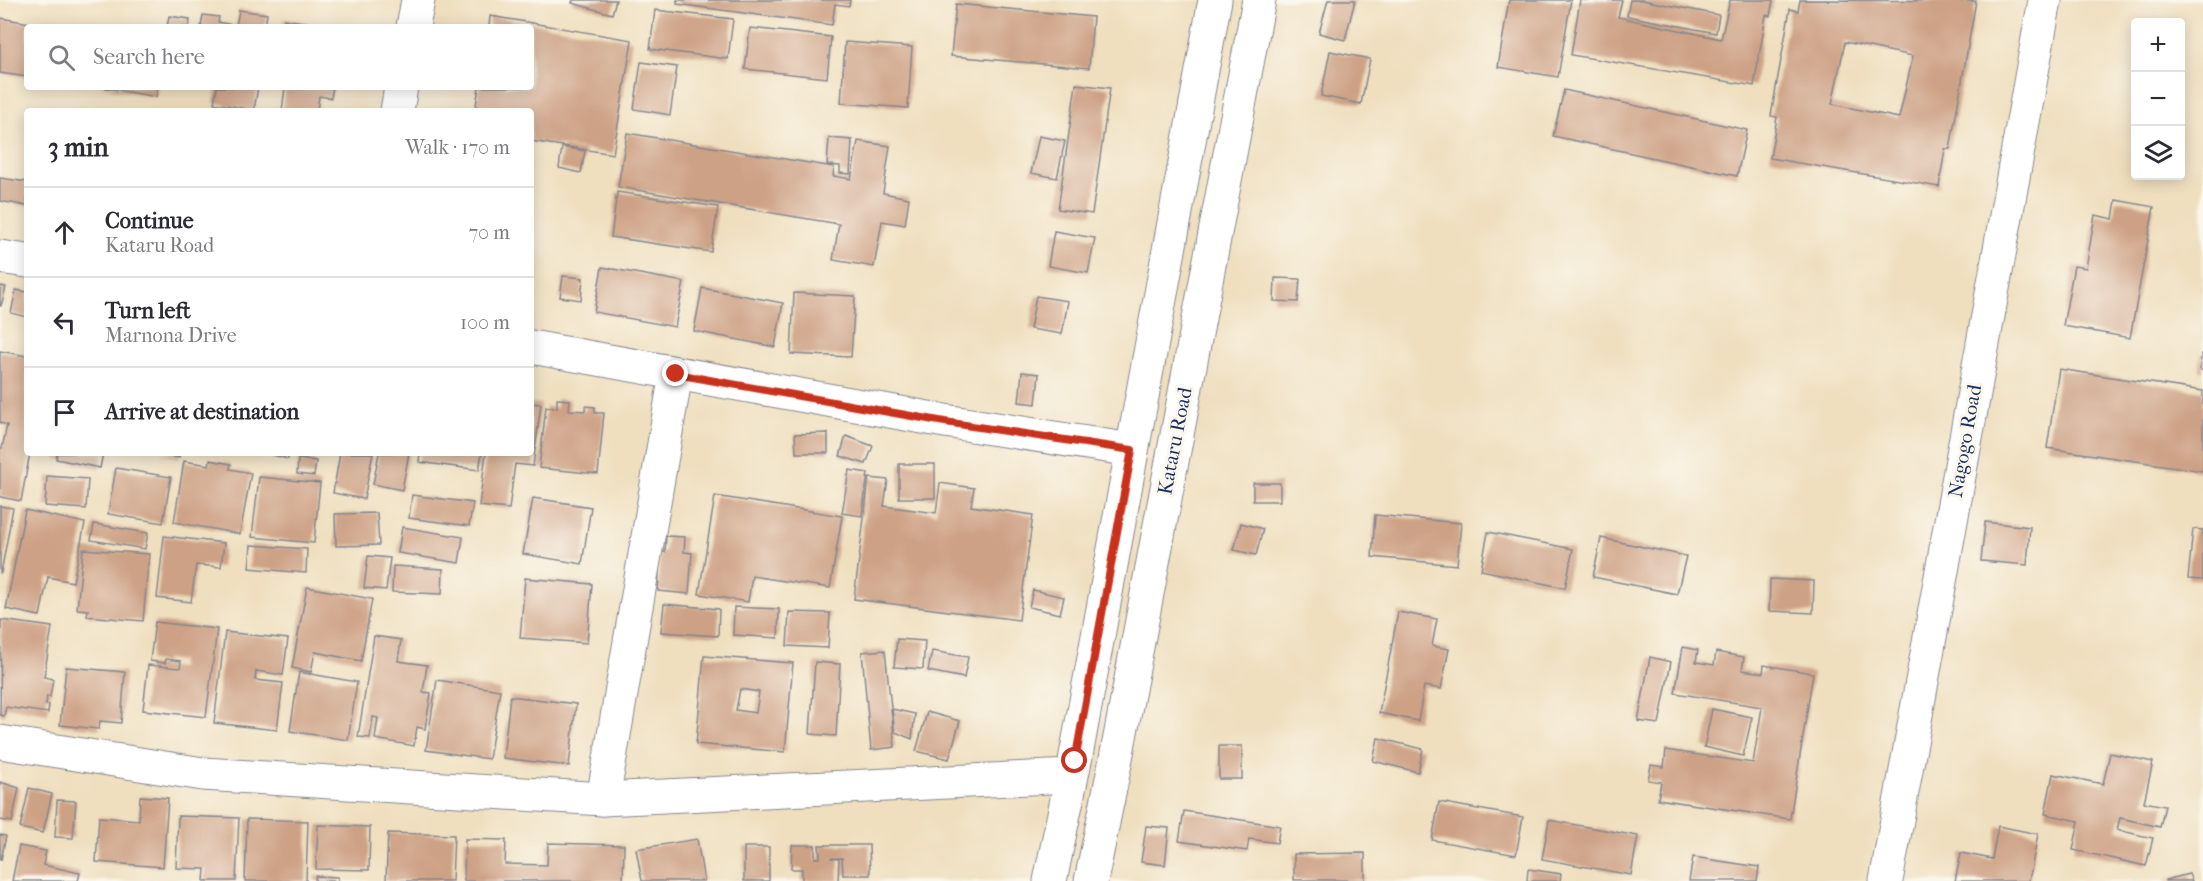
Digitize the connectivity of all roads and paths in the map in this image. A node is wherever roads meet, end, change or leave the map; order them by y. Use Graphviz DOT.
graph roads {
  1 [pos="418,0"];
  2 [pos="1215,0"];
  3 [pos="1258,0"];
  4 [pos="2045,0"];
  5 [pos="414,24"];
  6 [pos="400,90"];
  7 [pos="398,108"];
  8 [pos="0,257"];
  9 [pos="24,261"];
  10 [pos="534,348"];
  11 [pos="676,374"];
  12 [pos="1132,450"];
  13 [pos="0,742"];
  14 [pos="1071,776"];
  15 [pos="603,799"];
  16 [pos="1050,881"];
  17 [pos="1091,881"];
  18 [pos="1886,881"];
  1 -- 5 [label="street"];
  2 -- 12 [label="street, Kataru Road"];
  3 -- 17 [label="street, Kataru Road"];
  4 -- 18 [label="street, Nagogo Road"];
  6 -- 7 [label="street"];
  8 -- 9 [label="street"];
  10 -- 11 [label="street"];
  11 -- 12 [label="street"];
  11 -- 15 [label="street"];
  12 -- 14 [label="street, Kataru Road"];
  13 -- 15 [label="street"];
  14 -- 15 [label="street"];
  14 -- 16 [label="street, Kataru Road"];
}
